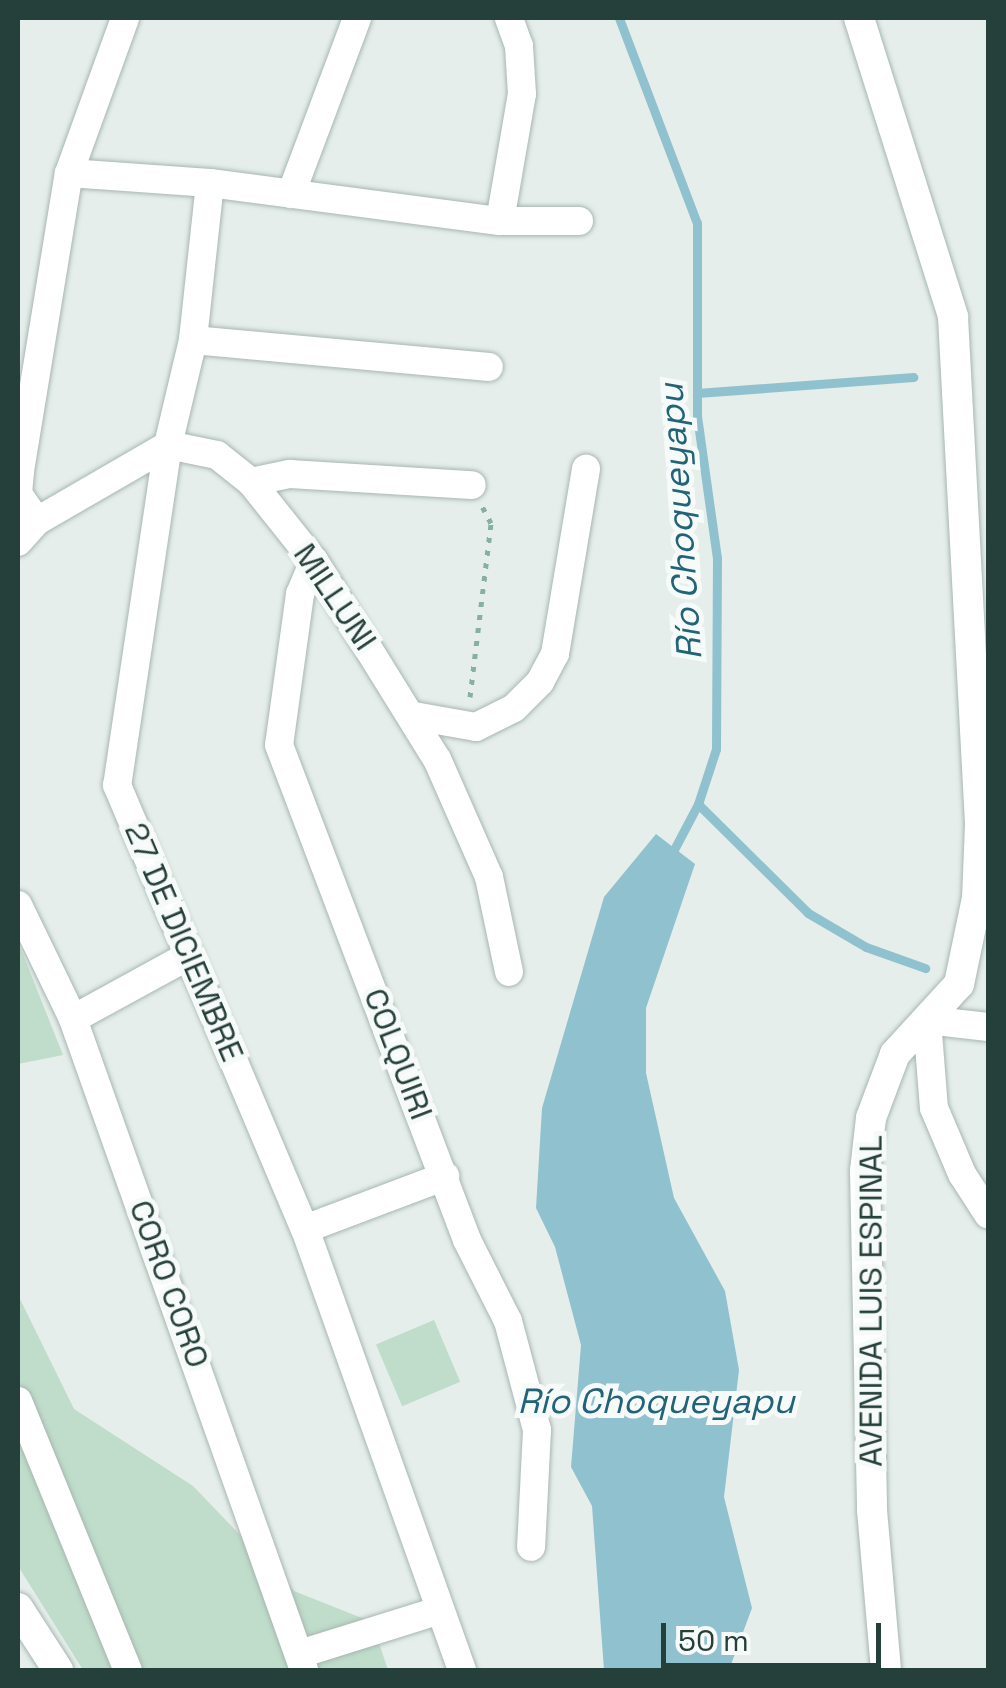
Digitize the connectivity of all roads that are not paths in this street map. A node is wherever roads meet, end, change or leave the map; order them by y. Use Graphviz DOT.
graph roads {
  1 [pos="124,18"];
  2 [pos="357,18"];
  3 [pos="509,18"];
  4 [pos="859,18"];
  5 [pos="69,172"];
  6 [pos="210,183"];
  7 [pos="291,194"];
  8 [pos="579,220"];
  9 [pos="500,221"];
  10 [pos="193,340"];
  11 [pos="489,367"];
  12 [pos="168,445"];
  13 [pos="586,470"];
  14 [pos="250,482"];
  15 [pos="472,486"];
  16 [pos="27,532"];
  17 [pos="314,561"];
  18 [pos="414,716"];
  19 [pos="18,905"];
  20 [pos="190,955"];
  21 [pos="509,972"];
  22 [pos="73,1019"];
  23 [pos="927,1020"];
  24 [pos="988,1027"];
  25 [pos="446,1176"];
  26 [pos="988,1214"];
  27 [pos="305,1228"];
  28 [pos="18,1401"];
  29 [pos="531,1547"];
  30 [pos="18,1608"];
  31 [pos="437,1611"];
  32 [pos="302,1662"];
  33 [pos="58,1670"];
  34 [pos="128,1670"];
  35 [pos="462,1670"];
  36 [pos="886,1670"];
  1 -- 5 [label="street"];
  2 -- 7 [label="street"];
  3 -- 9 [label="street"];
  4 -- 23 [label="street, AVENIDA LUIS ESPINAL"];
  5 -- 6 [label="street"];
  5 -- 16 [label="street"];
  6 -- 7 [label="street"];
  6 -- 10 [label="street, 27 DE DICIEMBRE"];
  7 -- 9 [label="street"];
  8 -- 9 [label="street"];
  10 -- 11 [label="street"];
  10 -- 12 [label="street, 27 DE DICIEMBRE"];
  12 -- 14 [label="street, MILLUNI"];
  12 -- 16 [label="street"];
  12 -- 20 [label="street, 27 DE DICIEMBRE"];
  13 -- 18 [label="street"];
  14 -- 15 [label="street"];
  14 -- 17 [label="street, MILLUNI"];
  17 -- 18 [label="street, MILLUNI"];
  17 -- 25 [label="street, COLQUIRI"];
  18 -- 21 [label="street, MILLUNI"];
  19 -- 22 [label="street, CORO CORO"];
  20 -- 22 [label="street"];
  20 -- 27 [label="street, 27 DE DICIEMBRE"];
  22 -- 32 [label="street, CORO CORO"];
  23 -- 24 [label="street"];
  23 -- 26 [label="street"];
  23 -- 36 [label="street, AVENIDA LUIS ESPINAL"];
  25 -- 27 [label="street"];
  25 -- 29 [label="street, COLQUIRI"];
  27 -- 31 [label="street, 27 DE DICIEMBRE"];
  28 -- 34 [label="street"];
  30 -- 33 [label="street"];
  31 -- 32 [label="street"];
  31 -- 35 [label="street, 27 DE DICIEMBRE"];
}
